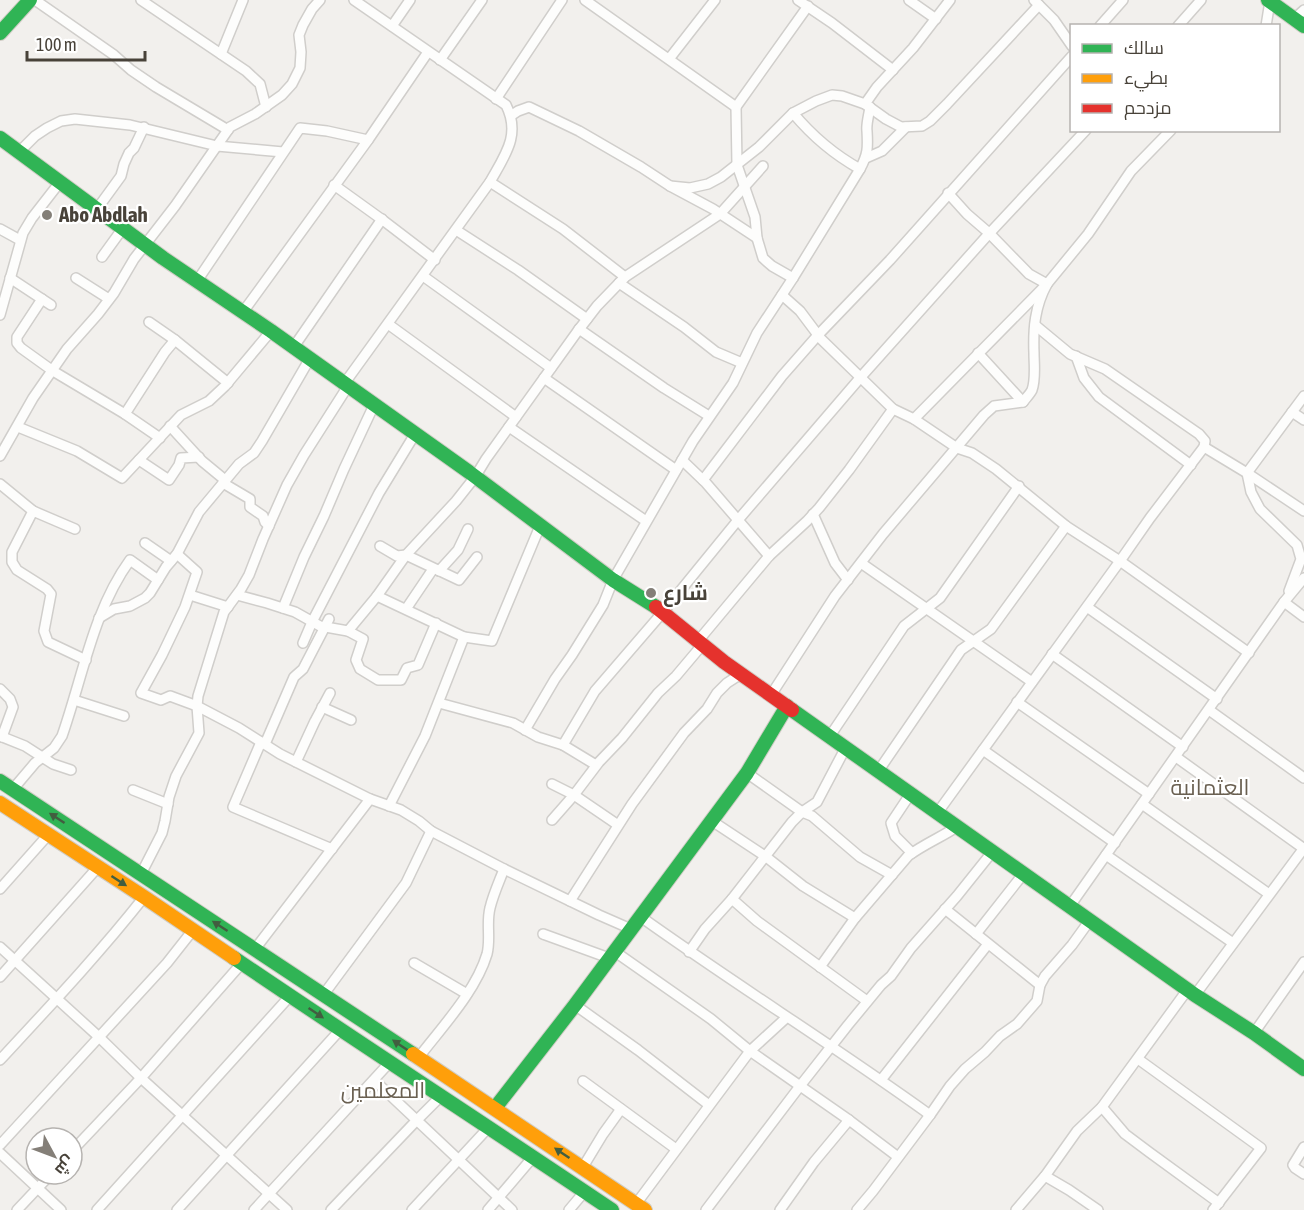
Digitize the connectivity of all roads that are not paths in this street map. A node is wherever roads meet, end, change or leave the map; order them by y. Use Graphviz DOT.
graph roads {
  1 [pos="30,0"];
  2 [pos="35,0"];
  3 [pos="141,0"];
  4 [pos="243,0"];
  5 [pos="320,0"];
  6 [pos="354,0"];
  7 [pos="410,0"];
  8 [pos="482,0"];
  9 [pos="562,0"];
  10 [pos="585,0"];
  11 [pos="715,0"];
  12 [pos="798,0"];
  13 [pos="909,0"];
  14 [pos="950,0"];
  15 [pos="1123,0"];
  16 [pos="1201,0"];
  17 [pos="1269,1"];
  18 [pos="1037,2"];
  19 [pos="808,6"];
  20 [pos="1301,18"];
  21 [pos="936,19"];
  22 [pos="1102,24"];
  23 [pos="1180,24"];
  24 [pos="1266,24"];
  25 [pos="392,26"];
  26 [pos="0,33"];
  27 [pos="1070,44"];
  28 [pos="428,51"];
  29 [pos="220,54"];
  30 [pos="1070,57"];
  31 [pos="669,59"];
  32 [pos="440,60"];
  33 [pos="893,70"];
  34 [pos="496,99"];
  35 [pos="266,106"];
  36 [pos="867,106"];
  37 [pos="736,107"];
  38 [pos="793,113"];
  39 [pos="512,116"];
  40 [pos="906,127"];
  41 [pos="144,128"];
  42 [pos="228,130"];
  43 [pos="1084,132"];
  44 [pos="1164,133"];
  45 [pos="0,138"];
  46 [pos="368,140"];
  47 [pos="217,146"];
  48 [pos="19,152"];
  49 [pos="283,152"];
  50 [pos="866,158"];
  51 [pos="737,165"];
  52 [pos="763,166"];
  53 [pos="860,169"];
  54 [pos="60,182"];
  55 [pos="490,182"];
  56 [pos="334,185"];
  57 [pos="670,186"];
  58 [pos="745,188"];
  59 [pos="948,193"];
  60 [pos="97,209"];
  61 [pos="720,214"];
  62 [pos="382,219"];
  63 [pos="123,228"];
  64 [pos="0,229"];
  65 [pos="456,230"];
  66 [pos="989,233"];
  67 [pos="757,238"];
  68 [pos="20,240"];
  69 [pos="146,245"];
  70 [pos="102,257"];
  71 [pos="435,260"];
  72 [pos="423,276"];
  73 [pos="10,278"];
  74 [pos="76,278"];
  75 [pos="793,278"];
  76 [pos="622,280"];
  77 [pos="197,281"];
  78 [pos="1047,284"];
  79 [pos="782,295"];
  80 [pos="42,299"];
  81 [pos="109,299"];
  82 [pos="51,305"];
  83 [pos="243,312"];
  84 [pos="0,315"];
  85 [pos="587,319"];
  86 [pos="149,322"];
  87 [pos="388,324"];
  88 [pos="1035,325"];
  89 [pos="579,329"];
  90 [pos="271,332"];
  91 [pos="818,335"];
  92 [pos="175,340"];
  93 [pos="293,348"];
  94 [pos="978,353"];
  95 [pos="1076,356"];
  96 [pos="309,360"];
  97 [pos="742,363"];
  98 [pos="551,368"];
  99 [pos="53,371"];
  100 [pos="544,378"];
  101 [pos="860,378"];
  102 [pos="228,383"];
  103 [pos="346,385"];
  104 [pos="1304,396"];
  105 [pos="1023,402"];
  106 [pos="374,405"];
  107 [pos="893,409"];
  108 [pos="1292,412"];
  109 [pos="125,414"];
  110 [pos="710,416"];
  111 [pos="516,417"];
  112 [pos="914,419"];
  113 [pos="1304,420"];
  114 [pos="170,426"];
  115 [pos="509,426"];
  116 [pos="18,427"];
  117 [pos="415,434"];
  118 [pos="160,438"];
  119 [pos="1204,447"];
  120 [pos="957,448"];
  121 [pos="0,456"];
  122 [pos="199,457"];
  123 [pos="139,460"];
  124 [pos="682,460"];
  125 [pos="1191,465"];
  126 [pos="676,470"];
  127 [pos="1247,473"];
  128 [pos="475,477"];
  129 [pos="703,480"];
  130 [pos="224,482"];
  131 [pos="0,484"];
  132 [pos="1019,486"];
  133 [pos="33,511"];
  134 [pos="1304,511"];
  135 [pos="813,514"];
  136 [pos="738,520"];
  137 [pos="646,521"];
  138 [pos="268,526"];
  139 [pos="540,526"];
  140 [pos="1066,526"];
  141 [pos="75,529"];
  142 [pos="468,529"];
  143 [pos="145,543"];
  144 [pos="380,546"];
  145 [pos="406,555"];
  146 [pos="769,556"];
  147 [pos="477,557"];
  148 [pos="174,558"];
  149 [pos="1120,561"];
  150 [pos="861,563"];
  151 [pos="436,570"];
  152 [pos="1304,578"];
  153 [pos="158,580"];
  154 [pos="613,580"];
  155 [pos="848,580"];
  156 [pos="190,595"];
  157 [pos="237,595"];
  158 [pos="377,596"];
  159 [pos="1284,602"];
  160 [pos="228,607"];
  161 [pos="1087,607"];
  162 [pos="284,608"];
  163 [pos="406,609"];
  164 [pos="926,609"];
  165 [pos="663,612"];
  166 [pos="1304,617"];
  167 [pos="99,618"];
  168 [pos="312,622"];
  169 [pos="327,623"];
  170 [pos="436,623"];
  171 [pos="348,631"];
  172 [pos="464,637"];
  173 [pos="700,642"];
  174 [pos="973,642"];
  175 [pos="303,643"];
  176 [pos="1249,653"];
  177 [pos="1053,654"];
  178 [pos="86,660"];
  179 [pos="741,674"];
  180 [pos="1032,682"];
  181 [pos="0,689"];
  182 [pos="330,693"];
  183 [pos="771,695"];
  184 [pos="1217,699"];
  185 [pos="74,700"];
  186 [pos="1017,702"];
  187 [pos="439,703"];
  188 [pos="196,706"];
  189 [pos="787,706"];
  190 [pos="322,707"];
  191 [pos="1209,710"];
  192 [pos="124,716"];
  193 [pos="351,720"];
  194 [pos="525,730"];
  195 [pos="830,736"];
  196 [pos="1,737"];
  197 [pos="263,743"];
  198 [pos="563,745"];
  199 [pos="846,747"];
  200 [pos="1183,747"];
  201 [pos="983,750"];
  202 [pos="41,757"];
  203 [pos="1176,757"];
  204 [pos="296,762"];
  205 [pos="596,765"];
  206 [pos="71,770"];
  207 [pos="879,770"];
  208 [pos="747,773"];
  209 [pos="1304,778"];
  210 [pos="0,781"];
  211 [pos="552,784"];
  212 [pos="13,789"];
  213 [pos="134,790"];
  214 [pos="911,793"];
  215 [pos="1149,794"];
  216 [pos="574,795"];
  217 [pos="370,799"];
  218 [pos="0,803"];
  219 [pos="168,804"];
  220 [pos="1142,804"];
  221 [pos="389,806"];
  222 [pos="802,812"];
  223 [pos="938,812"];
  224 [pos="552,820"];
  225 [pos="712,821"];
  226 [pos="618,825"];
  227 [pos="958,826"];
  228 [pos="431,831"];
  229 [pos="48,835"];
  230 [pos="1114,843"];
  231 [pos="332,849"];
  232 [pos="993,851"];
  233 [pos="912,853"];
  234 [pos="1302,853"];
  235 [pos="1106,855"];
  236 [pos="765,856"];
  237 [pos="98,867"];
  238 [pos="504,869"];
  239 [pos="1024,873"];
  240 [pos="141,874"];
  241 [pos="892,875"];
  242 [pos="0,889"];
  243 [pos="1269,894"];
  244 [pos="144,897"];
  245 [pos="180,899"];
  246 [pos="732,899"];
  247 [pos="570,901"];
  248 [pos="1070,906"];
  249 [pos="945,909"];
  250 [pos="170,914"];
  251 [pos="640,917"];
  252 [pos="855,918"];
  253 [pos="1090,920"];
  254 [pos="631,928"];
  255 [pos="193,930"];
  256 [pos="543,934"];
  257 [pos="976,934"];
  258 [pos="1233,943"];
  259 [pos="988,944"];
  260 [pos="0,947"];
  261 [pos="255,949"];
  262 [pos="689,952"];
  263 [pos="612,954"];
  264 [pos="15,961"];
  265 [pos="1304,962"];
  266 [pos="242,963"];
  267 [pos="414,963"];
  268 [pos="820,967"];
  269 [pos="0,977"];
  270 [pos="1041,985"];
  271 [pos="1192,992"];
  272 [pos="324,994"];
  273 [pos="467,994"];
  274 [pos="290,996"];
  275 [pos="56,1000"];
  276 [pos="867,1001"];
  277 [pos="574,1005"];
  278 [pos="786,1017"];
  279 [pos="340,1030"];
  280 [pos="1254,1033"];
  281 [pos="99,1037"];
  282 [pos="831,1047"];
  283 [pos="750,1051"];
  284 [pos="419,1058"];
  285 [pos="1138,1059"];
  286 [pos="0,1060"];
  287 [pos="390,1062"];
  288 [pos="1303,1068"];
  289 [pos="141,1078"];
  290 [pos="374,1080"];
  291 [pos="881,1080"];
  292 [pos="583,1081"];
  293 [pos="800,1086"];
  294 [pos="441,1096"];
  295 [pos="709,1105"];
  296 [pos="1102,1107"];
  297 [pos="495,1108"];
  298 [pos="621,1109"];
  299 [pos="182,1115"];
  300 [pos="930,1115"];
  301 [pos="416,1120"];
  302 [pos="849,1120"];
  303 [pos="489,1127"];
  304 [pos="84,1138"];
  305 [pos="0,1145"];
  306 [pos="1304,1147"];
  307 [pos="676,1149"];
  308 [pos="0,1153"];
  309 [pos="228,1155"];
  310 [pos="533,1157"];
  311 [pos="898,1157"];
  312 [pos="459,1160"];
  313 [pos="583,1167"];
  314 [pos="1304,1174"];
  315 [pos="1045,1176"];
  316 [pos="611,1187"];
  317 [pos="37,1188"];
  318 [pos="585,1191"];
  319 [pos="269,1194"];
  320 [pos="499,1198"];
  321 [pos="606,1206"];
  322 [pos="1216,1206"];
  323 [pos="641,1207"];
  324 [pos="17,1210"];
  325 [pos="61,1210"];
  326 [pos="97,1210"];
  327 [pos="177,1210"];
  328 [pos="254,1210"];
  329 [pos="287,1210"];
  330 [pos="331,1210"];
  331 [pos="412,1210"];
  332 [pos="488,1210"];
  333 [pos="512,1210"];
  334 [pos="569,1210"];
  335 [pos="706,1210"];
  336 [pos="780,1210"];
  337 [pos="857,1210"];
  338 [pos="1016,1210"];
  339 [pos="1098,1210"];
  1 -- 26 [label="street"];
  2 -- 42 [label="street"];
  3 -- 29 [label="street"];
  4 -- 29 [label="street"];
  5 -- 35 [label="street"];
  6 -- 25 [label="street"];
  7 -- 25 [label="street"];
  8 -- 32 [label="street"];
  9 -- 34 [label="street"];
  10 -- 31 [label="street"];
  11 -- 31 [label="street"];
  12 -- 19 [label="street"];
  13 -- 21 [label="street"];
  14 -- 21 [label="street"];
  15 -- 22 [label="street"];
  16 -- 23 [label="street"];
  17 -- 20 [label="street"];
  17 -- 24 [label="street"];
  18 -- 27 [label="street"];
  18 -- 40 [label="street"];
  19 -- 33 [label="street"];
  19 -- 37 [label="street"];
  21 -- 33 [label="street"];
  25 -- 28 [label="street"];
  28 -- 32 [label="street"];
  28 -- 46 [label="street"];
  29 -- 35 [label="street"];
  30 -- 59 [label="street"];
  31 -- 37 [label="street"];
  32 -- 34 [label="street"];
  33 -- 36 [label="street"];
  34 -- 39 [label="street"];
  35 -- 42 [label="street"];
  36 -- 38 [label="street"];
  36 -- 40 [label="street"];
  36 -- 50 [label="street"];
  37 -- 51 [label="street"];
  38 -- 51 [label="street"];
  38 -- 53 [label="street"];
  39 -- 55 [label="street"];
  39 -- 57 [label="street"];
  40 -- 50 [label="street"];
  41 -- 47 [label="street"];
  41 -- 48 [label="street"];
  41 -- 60 [label="street"];
  42 -- 47 [label="street"];
  43 -- 66 [label="street"];
  44 -- 78 [label="street"];
  45 -- 48 [label="street"];
  46 -- 49 [label="street"];
  46 -- 56 [label="street"];
  47 -- 49 [label="street"];
  47 -- 69 [label="street"];
  48 -- 54 [label="street"];
  49 -- 77 [label="street"];
  50 -- 53 [label="street"];
  51 -- 57 [label="street"];
  51 -- 58 [label="street"];
  52 -- 58 [label="street"];
  53 -- 75 [label="street"];
  54 -- 60 [label="street"];
  54 -- 68 [label="street"];
  55 -- 65 [label="street"];
  55 -- 76 [label="street"];
  56 -- 62 [label="street"];
  56 -- 83 [label="street"];
  57 -- 61 [label="street"];
  58 -- 61 [label="street"];
  58 -- 67 [label="street"];
  59 -- 66 [label="street"];
  59 -- 91 [label="street"];
  60 -- 63 [label="street"];
  61 -- 67 [label="street"];
  61 -- 76 [label="street"];
  62 -- 71 [label="street"];
  62 -- 93 [label="street"];
  63 -- 69 [label="street"];
  63 -- 70 [label="street"];
  64 -- 68 [label="street"];
  65 -- 71 [label="street"];
  65 -- 85 [label="street"];
  66 -- 78 [label="street"];
  66 -- 101 [label="street"];
  67 -- 75 [label="street"];
  68 -- 73 [label="street"];
  69 -- 77 [label="street"];
  69 -- 81 [label="street"];
  71 -- 72 [label="street"];
  72 -- 87 [label="street"];
  72 -- 98 [label="street"];
  73 -- 80 [label="street"];
  73 -- 84 [label="street"];
  74 -- 81 [label="street"];
  75 -- 79 [label="street"];
  76 -- 85 [label="street"];
  76 -- 97 [label="street"];
  77 -- 83 [label="street"];
  78 -- 88 [label="street"];
  78 -- 94 [label="street"];
  79 -- 91 [label="street"];
  79 -- 97 [label="street"];
  80 -- 82 [label="street"];
  80 -- 99 [label="street"];
  81 -- 99 [label="street"];
  83 -- 90 [label="street"];
  85 -- 89 [label="street"];
  86 -- 92 [label="street"];
  87 -- 103 [label="street"];
  87 -- 111 [label="street"];
  88 -- 95 [label="street"];
  88 -- 105 [label="street"];
  89 -- 98 [label="street"];
  89 -- 110 [label="street"];
  90 -- 93 [label="street"];
  90 -- 102 [label="street"];
  91 -- 101 [label="street"];
  91 -- 129 [label="street"];
  92 -- 102 [label="street"];
  92 -- 109 [label="street"];
  93 -- 96 [label="street"];
  94 -- 105 [label="street"];
  94 -- 112 [label="street"];
  95 -- 119 [label="street"];
  95 -- 125 [label="street"];
  96 -- 103 [label="street"];
  96 -- 130 [label="street"];
  97 -- 110 [label="street"];
  98 -- 100 [label="street"];
  99 -- 109 [label="street"];
  99 -- 116 [label="street"];
  100 -- 111 [label="street"];
  100 -- 126 [label="street"];
  101 -- 107 [label="street"];
  101 -- 136 [label="street"];
  102 -- 114 [label="street"];
  103 -- 106 [label="street"];
  103 -- 138 [label="street"];
  104 -- 108 [label="street"];
  105 -- 120 [label="street"];
  106 -- 117 [label="street"];
  106 -- 162 [label="street"];
  107 -- 112 [label="street"];
  107 -- 135 [label="street"];
  108 -- 113 [label="street"];
  108 -- 127 [label="street"];
  109 -- 118 [label="street"];
  110 -- 124 [label="street"];
  111 -- 115 [label="street"];
  112 -- 120 [label="street"];
  114 -- 118 [label="street"];
  114 -- 122 [label="street"];
  115 -- 128 [label="street"];
  115 -- 137 [label="street"];
  116 -- 121 [label="street"];
  116 -- 123 [label="street"];
  117 -- 128 [label="street"];
  117 -- 168 [label="street"];
  118 -- 123 [label="street"];
  119 -- 125 [label="street"];
  119 -- 127 [label="street"];
  120 -- 132 [label="street"];
  120 -- 150 [label="street"];
  122 -- 123 [label="street"];
  122 -- 130 [label="street"];
  124 -- 126 [label="street"];
  124 -- 129 [label="street"];
  125 -- 149 [label="street"];
  126 -- 137 [label="street"];
  127 -- 134 [label="street"];
  127 -- 159 [label="street"];
  128 -- 139 [label="street"];
  128 -- 145 [label="street"];
  129 -- 136 [label="street"];
  130 -- 138 [label="street"];
  130 -- 148 [label="street"];
  131 -- 133 [label="street"];
  132 -- 140 [label="street"];
  132 -- 164 [label="street"];
  133 -- 141 [label="street"];
  133 -- 178 [label="street"];
  135 -- 146 [label="street"];
  135 -- 155 [label="street"];
  136 -- 146 [label="street"];
  136 -- 165 [label="street"];
  137 -- 154 [label="street"];
  138 -- 157 [label="street"];
  139 -- 154 [label="street"];
  139 -- 172 [label="street"];
  140 -- 149 [label="street"];
  140 -- 174 [label="street"];
  142 -- 151 [label="street"];
  143 -- 148 [label="street"];
  144 -- 145 [label="street"];
  145 -- 151 [label="street"];
  145 -- 158 [label="street"];
  146 -- 173 [label="street"];
  147 -- 151 [label="street"];
  148 -- 153 [label="street"];
  148 -- 156 [label="street"];
  149 -- 161 [label="street"];
  149 -- 176 [label="street"];
  150 -- 155 [label="street"];
  150 -- 164 [label="street"];
  151 -- 163 [label="street"];
  152 -- 159 [label="street"];
  153 -- 167 [label="street"];
  153 -- 167 [label="street"];
  154 -- 165 [label="street"];
  154 -- 194 [label="street"];
  155 -- 183 [label="street"];
  156 -- 160 [label="street"];
  156 -- 188 [label="street"];
  157 -- 160 [label="street"];
  157 -- 162 [label="street"];
  158 -- 163 [label="street"];
  158 -- 171 [label="street"];
  159 -- 166 [label="street"];
  159 -- 176 [label="street"];
  160 -- 188 [label="street"];
  161 -- 177 [label="street"];
  161 -- 184 [label="street"];
  162 -- 168 [label="street"];
  163 -- 170 [label="street"];
  164 -- 174 [label="street"];
  164 -- 195 [label="street"];
  165 -- 173 [label="street"];
  165 -- 198 [label="street"];
  167 -- 178 [label="street"];
  168 -- 169 [label="street"];
  168 -- 175 [label="street"];
  169 -- 171 [label="street"];
  169 -- 197 [label="street"];
  170 -- 171 [label="street"];
  170 -- 172 [label="street"];
  172 -- 187 [label="street"];
  173 -- 179 [label="street"];
  173 -- 205 [label="street"];
  174 -- 180 [label="street"];
  174 -- 207 [label="street"];
  176 -- 184 [label="street"];
  177 -- 180 [label="street"];
  177 -- 200 [label="street"];
  178 -- 185 [label="street"];
  179 -- 183 [label="street"];
  179 -- 226 [label="street"];
  180 -- 186 [label="street"];
  181 -- 196 [label="street"];
  182 -- 190 [label="street"];
  183 -- 189 [label="street"];
  184 -- 191 [label="street"];
  185 -- 192 [label="street"];
  185 -- 202 [label="street"];
  186 -- 201 [label="street"];
  186 -- 215 [label="street"];
  187 -- 194 [label="street"];
  187 -- 221 [label="street"];
  188 -- 197 [label="street"];
  188 -- 219 [label="street"];
  189 -- 195 [label="street"];
  189 -- 208 [label="street"];
  190 -- 193 [label="street"];
  190 -- 204 [label="street"];
  191 -- 200 [label="street"];
  191 -- 209 [label="street"];
  194 -- 198 [label="street"];
  195 -- 199 [label="street"];
  196 -- 202 [label="street"];
  197 -- 204 [label="street"];
  197 -- 231 [label="street"];
  198 -- 205 [label="street"];
  199 -- 207 [label="street"];
  199 -- 222 [label="street"];
  200 -- 203 [label="street"];
  201 -- 223 [label="street"];
  201 -- 230 [label="street"];
  202 -- 206 [label="street"];
  202 -- 212 [label="street"];
  203 -- 215 [label="street"];
  203 -- 234 [label="street"];
  204 -- 217 [label="street"];
  205 -- 216 [label="street"];
  207 -- 214 [label="street"];
  208 -- 222 [label="street"];
  208 -- 225 [label="street"];
  210 -- 212 [label="street"];
  211 -- 216 [label="street"];
  240 -- 212 [label="street, one-way"];
  213 -- 219 [label="street"];
  214 -- 223 [label="street"];
  214 -- 233 [label="street"];
  215 -- 220 [label="street"];
  216 -- 224 [label="street"];
  216 -- 226 [label="street"];
  217 -- 221 [label="street"];
  217 -- 231 [label="street"];
  218 -- 229 [label="street"];
  219 -- 240 [label="street"];
  220 -- 230 [label="street"];
  220 -- 243 [label="street"];
  221 -- 228 [label="street"];
  222 -- 236 [label="street"];
  222 -- 241 [label="street"];
  223 -- 227 [label="street"];
  225 -- 236 [label="street"];
  225 -- 251 [label="street"];
  226 -- 247 [label="street"];
  227 -- 232 [label="street"];
  227 -- 233 [label="street"];
  228 -- 238 [label="street"];
  228 -- 272 [label="street"];
  229 -- 237 [label="street"];
  229 -- 242 [label="street"];
  230 -- 235 [label="street"];
  231 -- 261 [label="street"];
  232 -- 239 [label="street"];
  232 -- 249 [label="street"];
  233 -- 241 [label="street"];
  234 -- 243 [label="street"];
  235 -- 248 [label="street"];
  235 -- 258 [label="street"];
  236 -- 246 [label="street"];
  236 -- 252 [label="street"];
  237 -- 244 [label="street, one-way"];
  237 -- 264 [label="street"];
  238 -- 247 [label="street"];
  238 -- 273 [label="street"];
  239 -- 248 [label="street"];
  239 -- 257 [label="street"];
  240 -- 245 [label="street"];
  241 -- 252 [label="street"];
  243 -- 258 [label="street"];
  244 -- 250 [label="street"];
  244 -- 275 [label="street"];
  245 -- 250 [label="street"];
  261 -- 245 [label="street, one-way"];
  246 -- 262 [label="street"];
  246 -- 268 [label="street"];
  247 -- 254 [label="street"];
  248 -- 253 [label="street"];
  249 -- 257 [label="street"];
  249 -- 276 [label="street"];
  250 -- 255 [label="street"];
  251 -- 254 [label="street"];
  251 -- 262 [label="street"];
  252 -- 268 [label="street"];
  253 -- 270 [label="street"];
  253 -- 271 [label="street"];
  254 -- 263 [label="street"];
  255 -- 266 [label="street"];
  255 -- 281 [label="street"];
  256 -- 263 [label="street"];
  257 -- 259 [label="street"];
  258 -- 271 [label="street"];
  259 -- 270 [label="street"];
  259 -- 291 [label="street"];
  260 -- 264 [label="street"];
  261 -- 272 [label="street"];
  262 -- 278 [label="street"];
  263 -- 277 [label="street"];
  263 -- 283 [label="street"];
  264 -- 269 [label="street"];
  264 -- 275 [label="street"];
  265 -- 280 [label="street"];
  266 -- 274 [label="street"];
  266 -- 289 [label="street"];
  267 -- 273 [label="street"];
  268 -- 276 [label="street"];
  270 -- 300 [label="street"];
  271 -- 280 [label="street"];
  271 -- 285 [label="street"];
  284 -- 272 [label="street, one-way"];
  273 -- 284 [label="street"];
  274 -- 279 [label="street, one-way"];
  274 -- 299 [label="street"];
  275 -- 281 [label="street"];
  275 -- 286 [label="street"];
  276 -- 282 [label="street"];
  277 -- 295 [label="street"];
  277 -- 297 [label="street"];
  278 -- 282 [label="street"];
  278 -- 283 [label="street"];
  279 -- 287 [label="street"];
  279 -- 309 [label="street"];
  280 -- 288 [label="street"];
  281 -- 289 [label="street"];
  281 -- 305 [label="street"];
  282 -- 291 [label="street"];
  282 -- 293 [label="street"];
  283 -- 293 [label="street"];
  283 -- 295 [label="street"];
  284 -- 297 [label="street"];
  285 -- 296 [label="street"];
  285 -- 322 [label="street"];
  287 -- 290 [label="street"];
  287 -- 294 [label="street"];
  289 -- 299 [label="street"];
  289 -- 304 [label="street"];
  290 -- 301 [label="street"];
  290 -- 319 [label="street"];
  291 -- 300 [label="street"];
  292 -- 298 [label="street"];
  293 -- 302 [label="street"];
  293 -- 335 [label="street"];
  294 -- 301 [label="street"];
  294 -- 303 [label="street"];
  295 -- 307 [label="street"];
  296 -- 315 [label="street"];
  296 -- 322 [label="street"];
  313 -- 297 [label="street, one-way"];
  298 -- 307 [label="street"];
  298 -- 313 [label="street"];
  299 -- 309 [label="street"];
  299 -- 326 [label="street"];
  300 -- 311 [label="street"];
  301 -- 312 [label="street"];
  301 -- 330 [label="street"];
  302 -- 311 [label="street"];
  302 -- 336 [label="street"];
  303 -- 310 [label="street"];
  303 -- 312 [label="street"];
  306 -- 314 [label="street"];
  307 -- 323 [label="street"];
  308 -- 317 [label="street"];
  309 -- 319 [label="street"];
  309 -- 327 [label="street"];
  310 -- 318 [label="street"];
  310 -- 320 [label="street"];
  311 -- 337 [label="street"];
  312 -- 320 [label="street"];
  312 -- 331 [label="street"];
  313 -- 316 [label="street"];
  315 -- 338 [label="street"];
  315 -- 339 [label="street"];
  316 -- 321 [label="street"];
  316 -- 323 [label="street"];
  317 -- 324 [label="street"];
  317 -- 325 [label="street"];
  318 -- 321 [label="street"];
  318 -- 334 [label="street"];
  319 -- 328 [label="street"];
  319 -- 329 [label="street"];
  320 -- 332 [label="street"];
  320 -- 333 [label="street"];
}
